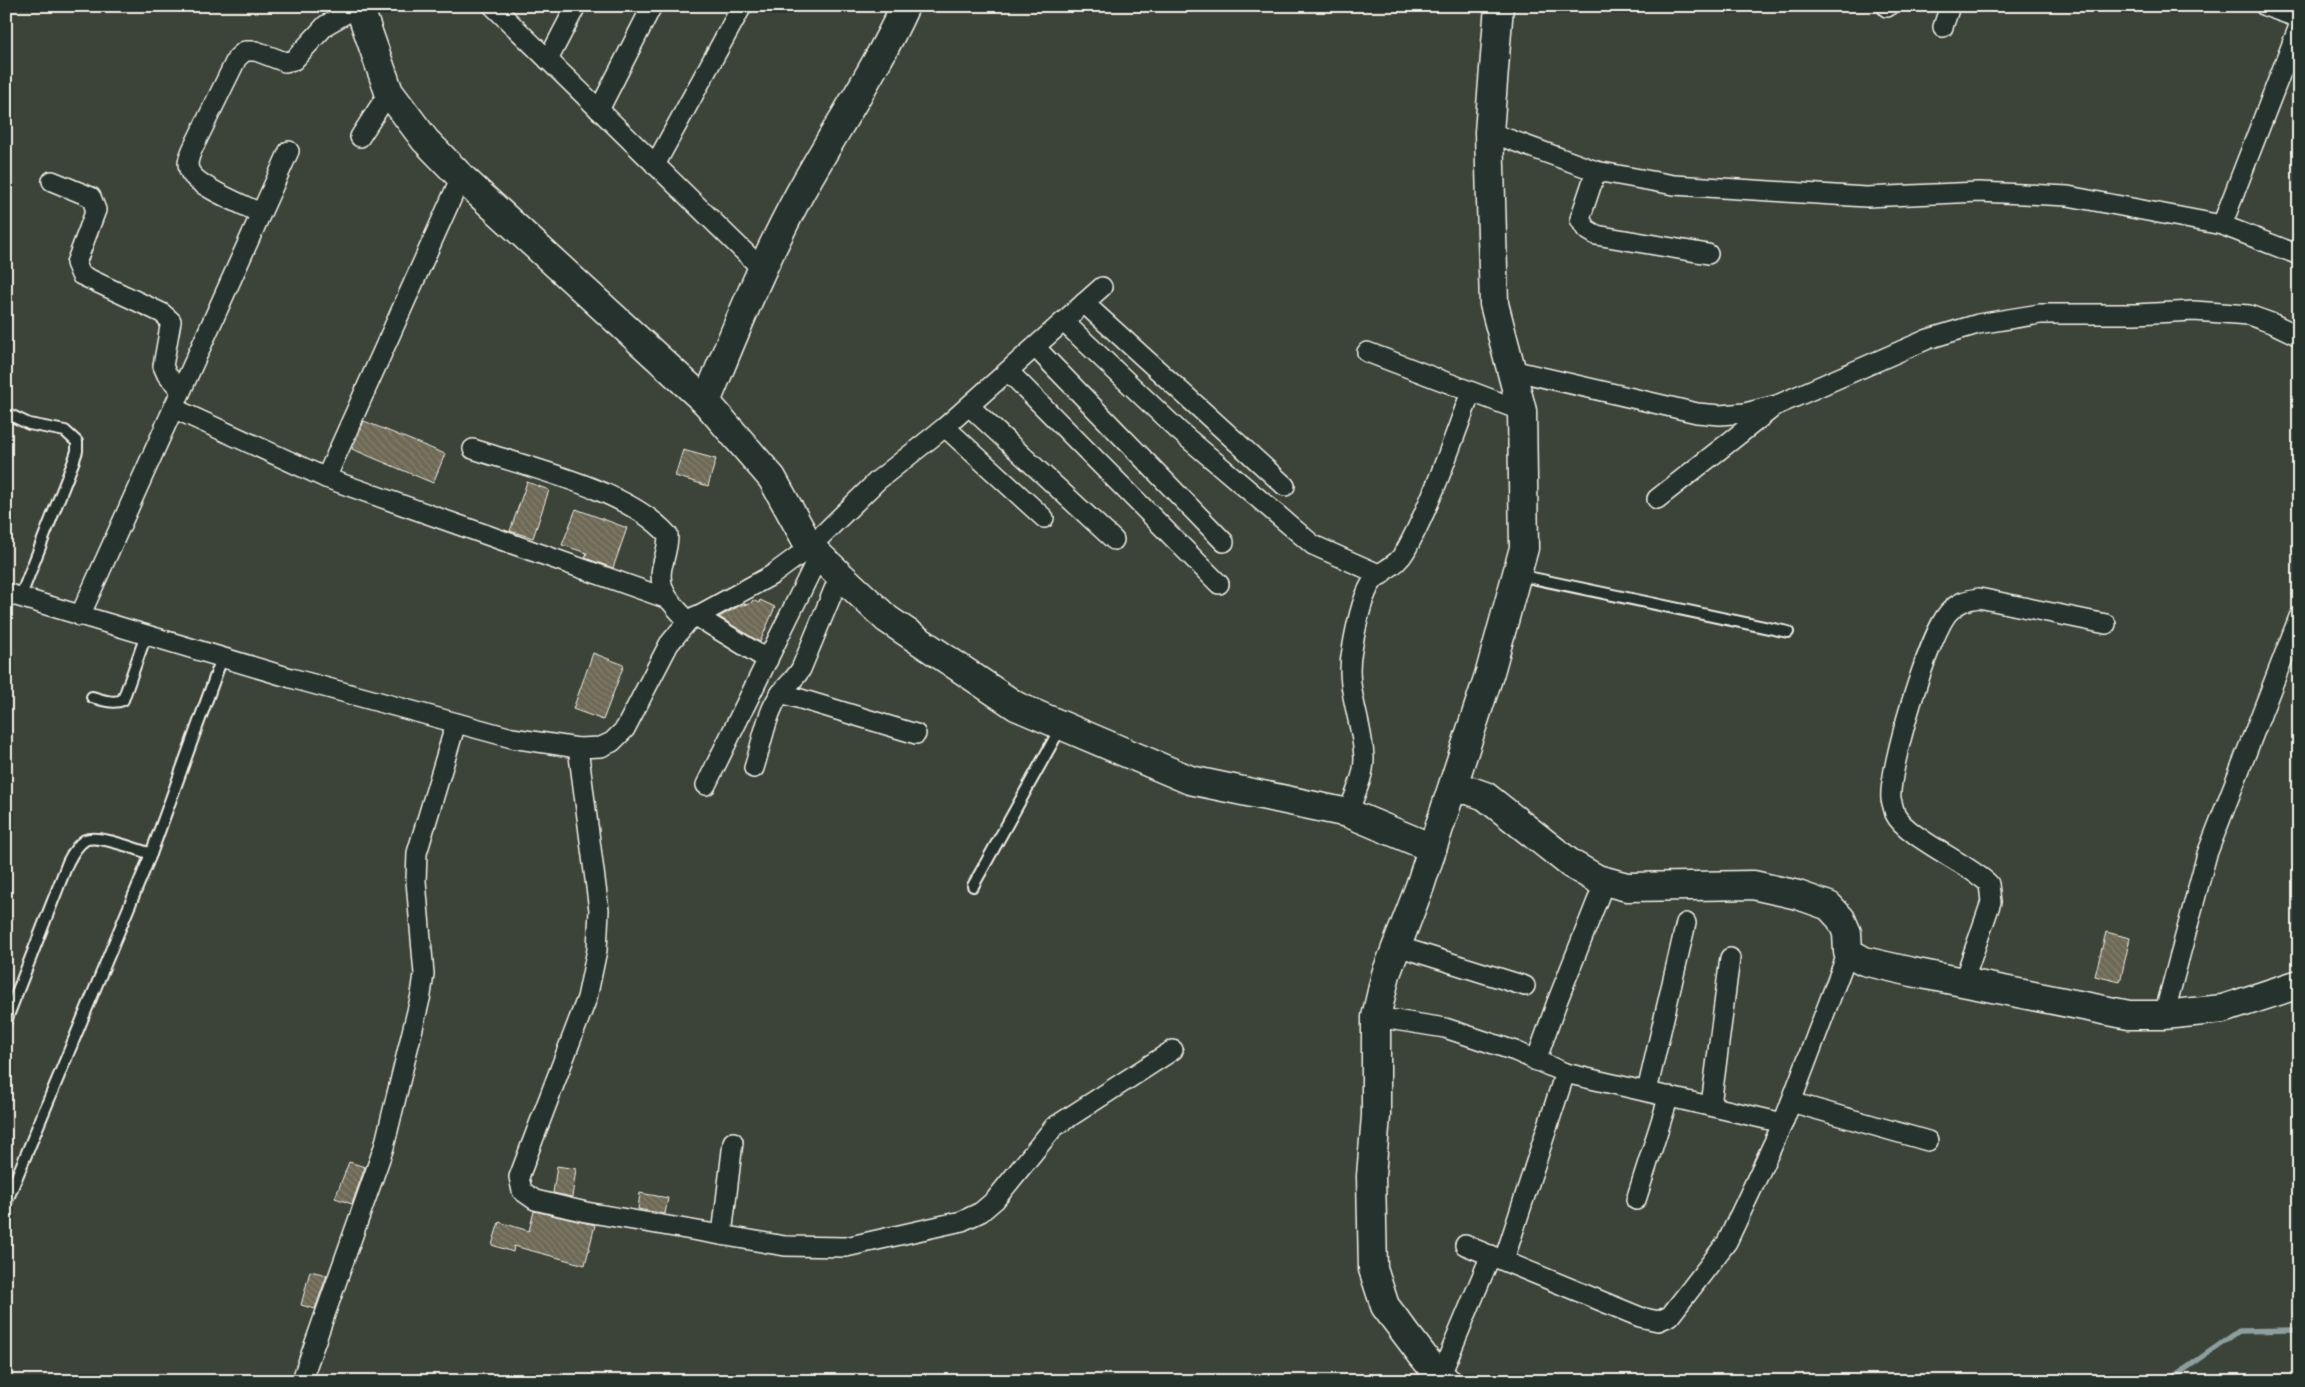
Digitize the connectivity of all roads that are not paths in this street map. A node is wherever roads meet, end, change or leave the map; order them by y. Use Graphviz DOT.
graph roads {
  1 [pos="359,6"];
  2 [pos="576,6"];
  3 [pos="652,6"];
  4 [pos="742,6"];
  5 [pos="905,6"];
  6 [pos="1499,6"];
  7 [pos="1950,6"];
  8 [pos="2265,6"];
  9 [pos="495,7"];
  10 [pos="2299,18"];
  11 [pos="2299,26"];
  12 [pos="1943,27"];
  13 [pos="548,60"];
  14 [pos="389,92"];
  15 [pos="599,110"];
  16 [pos="1489,132"];
  17 [pos="360,137"];
  18 [pos="288,151"];
  19 [pos="655,165"];
  20 [pos="1596,170"];
  21 [pos="462,177"];
  22 [pos="52,181"];
  23 [pos="260,213"];
  24 [pos="2222,224"];
  25 [pos="1708,254"];
  26 [pos="2299,255"];
  27 [pos="763,270"];
  28 [pos="1102,287"];
  29 [pos="1084,303"];
  30 [pos="1064,322"];
  31 [pos="2298,334"];
  32 [pos="1035,347"];
  33 [pos="1367,352"];
  34 [pos="1511,370"];
  35 [pos="1008,371"];
  36 [pos="181,390"];
  37 [pos="1471,392"];
  38 [pos="706,402"];
  39 [pos="1777,405"];
  40 [pos="969,406"];
  41 [pos="173,408"];
  42 [pos="1522,411"];
  43 [pos="6,413"];
  44 [pos="945,427"];
  45 [pos="473,449"];
  46 [pos="326,478"];
  47 [pos="1285,486"];
  48 [pos="1657,499"];
  49 [pos="1044,518"];
  50 [pos="1114,540"];
  51 [pos="1224,542"];
  52 [pos="814,551"];
  53 [pos="1517,574"];
  54 [pos="840,575"];
  55 [pos="1381,575"];
  56 [pos="1219,584"];
  57 [pos="13,596"];
  58 [pos="668,599"];
  59 [pos="80,616"];
  60 [pos="2299,617"];
  61 [pos="692,619"];
  62 [pos="2106,624"];
  63 [pos="1788,632"];
  64 [pos="146,636"];
  65 [pos="222,658"];
  66 [pos="768,660"];
  67 [pos="781,693"];
  68 [pos="92,697"];
  69 [pos="456,723"];
  70 [pos="1062,726"];
  71 [pos="916,734"];
  72 [pos="578,748"];
  73 [pos="754,768"];
  74 [pos="706,785"];
  75 [pos="1452,790"];
  76 [pos="1348,813"];
  77 [pos="1432,848"];
  78 [pos="151,854"];
  79 [pos="1605,881"];
  80 [pos="973,886"];
  81 [pos="1686,923"];
  82 [pos="1397,946"];
  83 [pos="1848,952"];
  84 [pos="1730,958"];
  85 [pos="1963,983"];
  86 [pos="2299,984"];
  87 [pos="1525,986"];
  88 [pos="2164,1015"];
  89 [pos="1376,1017"];
  90 [pos="6,1021"];
  91 [pos="1173,1050"];
  92 [pos="1536,1060"];
  93 [pos="1565,1073"];
  94 [pos="1647,1091"];
  95 [pos="1669,1096"];
  96 [pos="1791,1102"];
  97 [pos="1711,1105"];
  98 [pos="1783,1123"];
  99 [pos="1928,1141"];
  100 [pos="733,1142"];
  101 [pos="1636,1200"];
  102 [pos="6,1203"];
  103 [pos="722,1236"];
  104 [pos="1465,1245"];
  105 [pos="1497,1257"];
  106 [pos="304,1374"];
  107 [pos="1443,1379"];
  1 -- 14 [label="street"];
  1 -- 23 [label="street"];
  2 -- 13 [label="street"];
  3 -- 15 [label="street"];
  4 -- 19 [label="street"];
  5 -- 27 [label="street"];
  6 -- 16 [label="street"];
  7 -- 12 [label="street"];
  8 -- 10 [label="street"];
  9 -- 13 [label="street"];
  11 -- 24 [label="street"];
  13 -- 15 [label="street"];
  14 -- 17 [label="street"];
  14 -- 21 [label="street"];
  15 -- 19 [label="street"];
  16 -- 20 [label="street"];
  16 -- 34 [label="street"];
  18 -- 23 [label="street"];
  19 -- 27 [label="street"];
  20 -- 24 [label="street"];
  20 -- 25 [label="street"];
  21 -- 38 [label="street"];
  21 -- 46 [label="street"];
  22 -- 36 [label="street"];
  23 -- 36 [label="street"];
  24 -- 26 [label="street"];
  27 -- 38 [label="street"];
  28 -- 29 [label="street"];
  29 -- 30 [label="street"];
  29 -- 47 [label="street"];
  30 -- 32 [label="street"];
  30 -- 55 [label="street"];
  31 -- 39 [label="street"];
  32 -- 35 [label="street"];
  32 -- 51 [label="street"];
  33 -- 37 [label="street"];
  34 -- 39 [label="street"];
  34 -- 42 [label="street"];
  35 -- 40 [label="street"];
  35 -- 56 [label="street"];
  36 -- 41 [label="street"];
  37 -- 42 [label="street"];
  37 -- 55 [label="street"];
  38 -- 52 [label="street"];
  39 -- 48 [label="street"];
  40 -- 44 [label="street"];
  40 -- 50 [label="street"];
  41 -- 46 [label="street"];
  41 -- 59 [label="street"];
  42 -- 53 [label="street"];
  43 -- 57 [label="lane"];
  44 -- 49 [label="street"];
  44 -- 52 [label="street"];
  45 -- 58 [label="street"];
  46 -- 58 [label="street"];
  52 -- 54 [label="street"];
  52 -- 61 [label="street"];
  52 -- 66 [label="street"];
  53 -- 63 [label="lane"];
  53 -- 75 [label="street"];
  54 -- 67 [label="street"];
  54 -- 70 [label="street"];
  55 -- 76 [label="street"];
  57 -- 59 [label="street"];
  58 -- 61 [label="street"];
  59 -- 64 [label="street"];
  60 -- 88 [label="street"];
  61 -- 66 [label="street"];
  61 -- 72 [label="street"];
  62 -- 85 [label="street"];
  64 -- 65 [label="street"];
  64 -- 68 [label="lane"];
  65 -- 69 [label="street"];
  65 -- 78 [label="lane"];
  66 -- 74 [label="street"];
  67 -- 71 [label="street"];
  67 -- 73 [label="street"];
  69 -- 72 [label="street"];
  69 -- 106 [label="street"];
  70 -- 76 [label="street"];
  70 -- 80 [label="lane"];
  72 -- 103 [label="street"];
  75 -- 77 [label="street"];
  75 -- 79 [label="street"];
  76 -- 77 [label="street"];
  77 -- 82 [label="street"];
  78 -- 90 [label="lane"];
  78 -- 102 [label="lane"];
  79 -- 83 [label="street"];
  79 -- 92 [label="street"];
  81 -- 94 [label="street"];
  82 -- 87 [label="street"];
  82 -- 89 [label="street"];
  83 -- 85 [label="street"];
  83 -- 96 [label="street"];
  84 -- 97 [label="street"];
  85 -- 88 [label="street"];
  86 -- 88 [label="street"];
  89 -- 92 [label="street"];
  89 -- 107 [label="street"];
  91 -- 103 [label="street"];
  92 -- 93 [label="street"];
  93 -- 94 [label="street"];
  93 -- 105 [label="street"];
  94 -- 95 [label="street"];
  95 -- 97 [label="street"];
  95 -- 101 [label="street"];
  96 -- 98 [label="street"];
  96 -- 99 [label="street"];
  97 -- 98 [label="street"];
  98 -- 105 [label="street"];
  100 -- 103 [label="street"];
  104 -- 105 [label="street"];
  105 -- 107 [label="street"];
}
